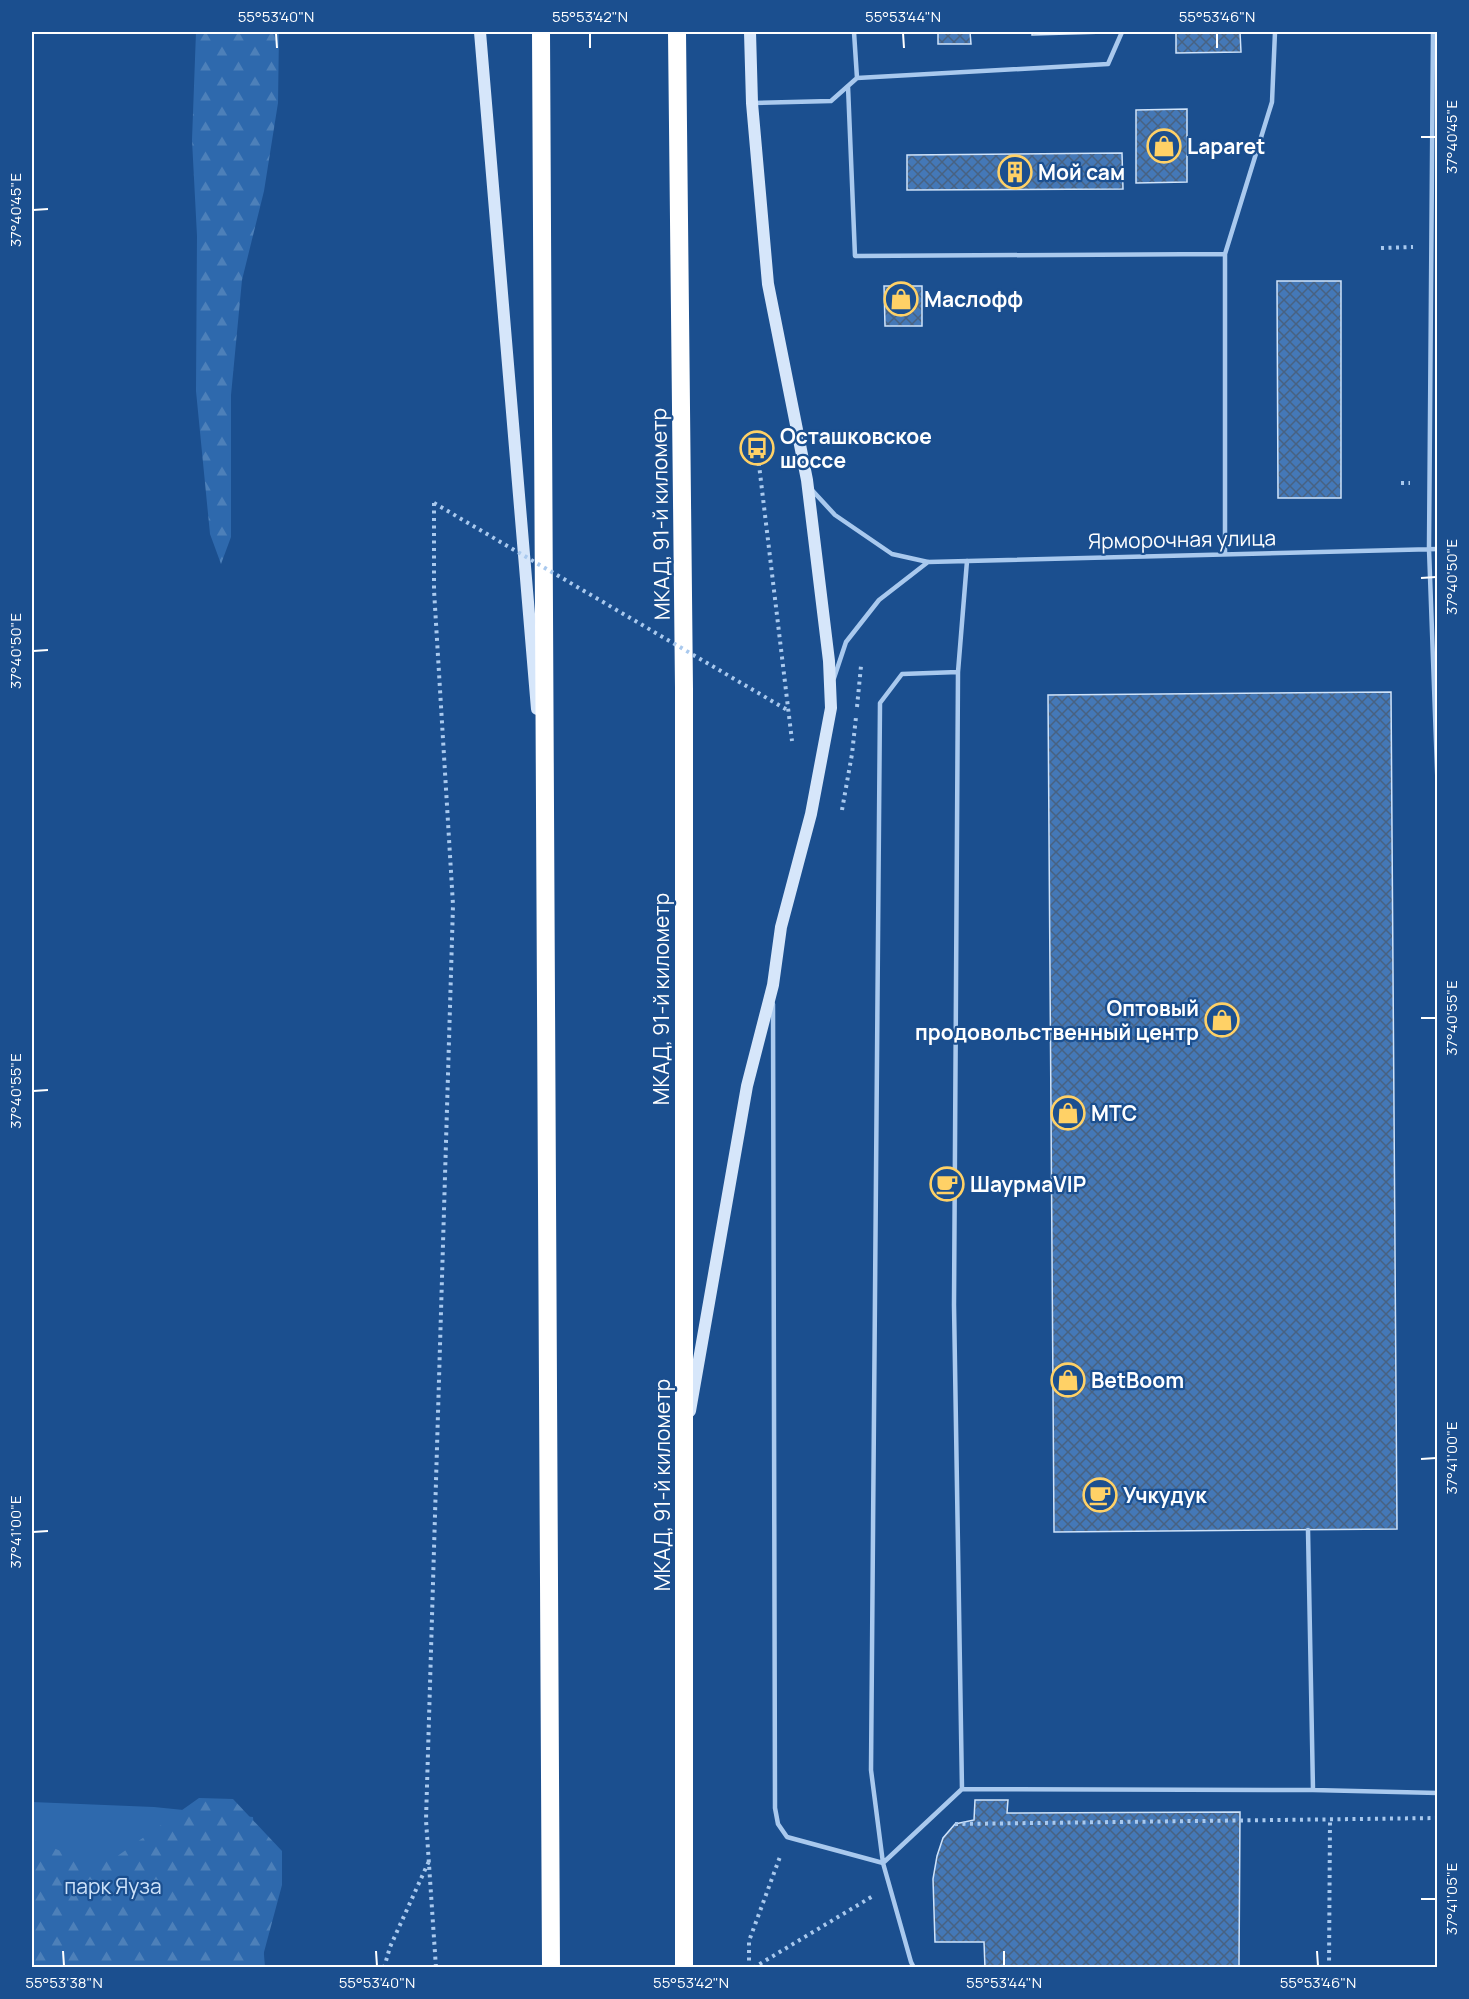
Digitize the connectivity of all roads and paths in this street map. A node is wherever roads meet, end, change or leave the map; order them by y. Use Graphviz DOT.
graph roads {
  1 [pos="480,32"];
  2 [pos="541,32"];
  3 [pos="677,32"];
  4 [pos="750,32"];
  5 [pos="854,32"];
  6 [pos="1122,32"];
  7 [pos="1275,32"];
  8 [pos="1433,32"];
  9 [pos="857,78"];
  10 [pos="848,86"];
  11 [pos="752,103"];
  12 [pos="1225,254"];
  13 [pos="757,448"];
  14 [pos="807,485"];
  15 [pos="1429,549"];
  16 [pos="1437,549"];
  17 [pos="1225,554"];
  18 [pos="967,561"];
  19 [pos="928,562"];
  20 [pos="958,672"];
  21 [pos="831,690"];
  22 [pos="1436,691"];
  23 [pos="1437,796"];
  24 [pos="546,809"];
  25 [pos="773,985"];
  26 [pos="684,1447"];
  27 [pos="1308,1530"];
  28 [pos="962,1789"];
  29 [pos="1313,1790"];
  30 [pos="1437,1793"];
  31 [pos="1437,1818"];
  32 [pos="1330,1820"];
  33 [pos="954,1824"];
  34 [pos="787,1837"];
  35 [pos="429,1860"];
  36 [pos="883,1863"];
  37 [pos="889,1887"];
  38 [pos="384,1968"];
  39 [pos="436,1968"];
  40 [pos="551,1968"];
  41 [pos="684,1968"];
  42 [pos="751,1968"];
  43 [pos="914,1968"];
  44 [pos="1329,1968"];
  1 -- 24 [label="main road"];
  2 -- 24 [label="highway"];
  3 -- 26 [label="highway, МКАД, 91-й километр"];
  4 -- 11 [label="main road"];
  5 -- 9 [label="lane"];
  6 -- 9 [label="lane"];
  7 -- 12 [label="lane"];
  8 -- 15 [label="lane"];
  9 -- 10 [label="lane"];
  10 -- 11 [label="lane"];
  10 -- 12 [label="lane"];
  11 -- 14 [label="main road"];
  12 -- 17 [label="lane"];
  13 -- 35 [label="path, bridge"];
  14 -- 19 [label="lane, Ярморочная улица"];
  14 -- 21 [label="main road"];
  15 -- 16 [label="lane, Ярморочная улица"];
  15 -- 17 [label="lane, Ярморочная улица"];
  15 -- 22 [label="lane"];
  17 -- 18 [label="lane, Ярморочная улица"];
  18 -- 19 [label="lane, Ярморочная улица"];
  18 -- 20 [label="lane"];
  19 -- 21 [label="lane"];
  20 -- 28 [label="lane"];
  20 -- 36 [label="lane"];
  21 -- 25 [label="main road"];
  22 -- 23 [label="lane"];
  24 -- 40 [label="highway"];
  25 -- 26 [label="main road"];
  25 -- 34 [label="lane"];
  26 -- 41 [label="highway, МКАД, 91-й километр"];
  27 -- 29 [label="lane"];
  28 -- 29 [label="lane"];
  28 -- 36 [label="lane"];
  29 -- 30 [label="lane"];
  31 -- 32 [label="path"];
  32 -- 33 [label="path"];
  32 -- 44 [label="path"];
  34 -- 36 [label="lane"];
  34 -- 42 [label="path"];
  35 -- 38 [label="path"];
  35 -- 39 [label="path"];
  36 -- 37 [label="lane"];
  37 -- 42 [label="path"];
  37 -- 43 [label="lane"];
}
